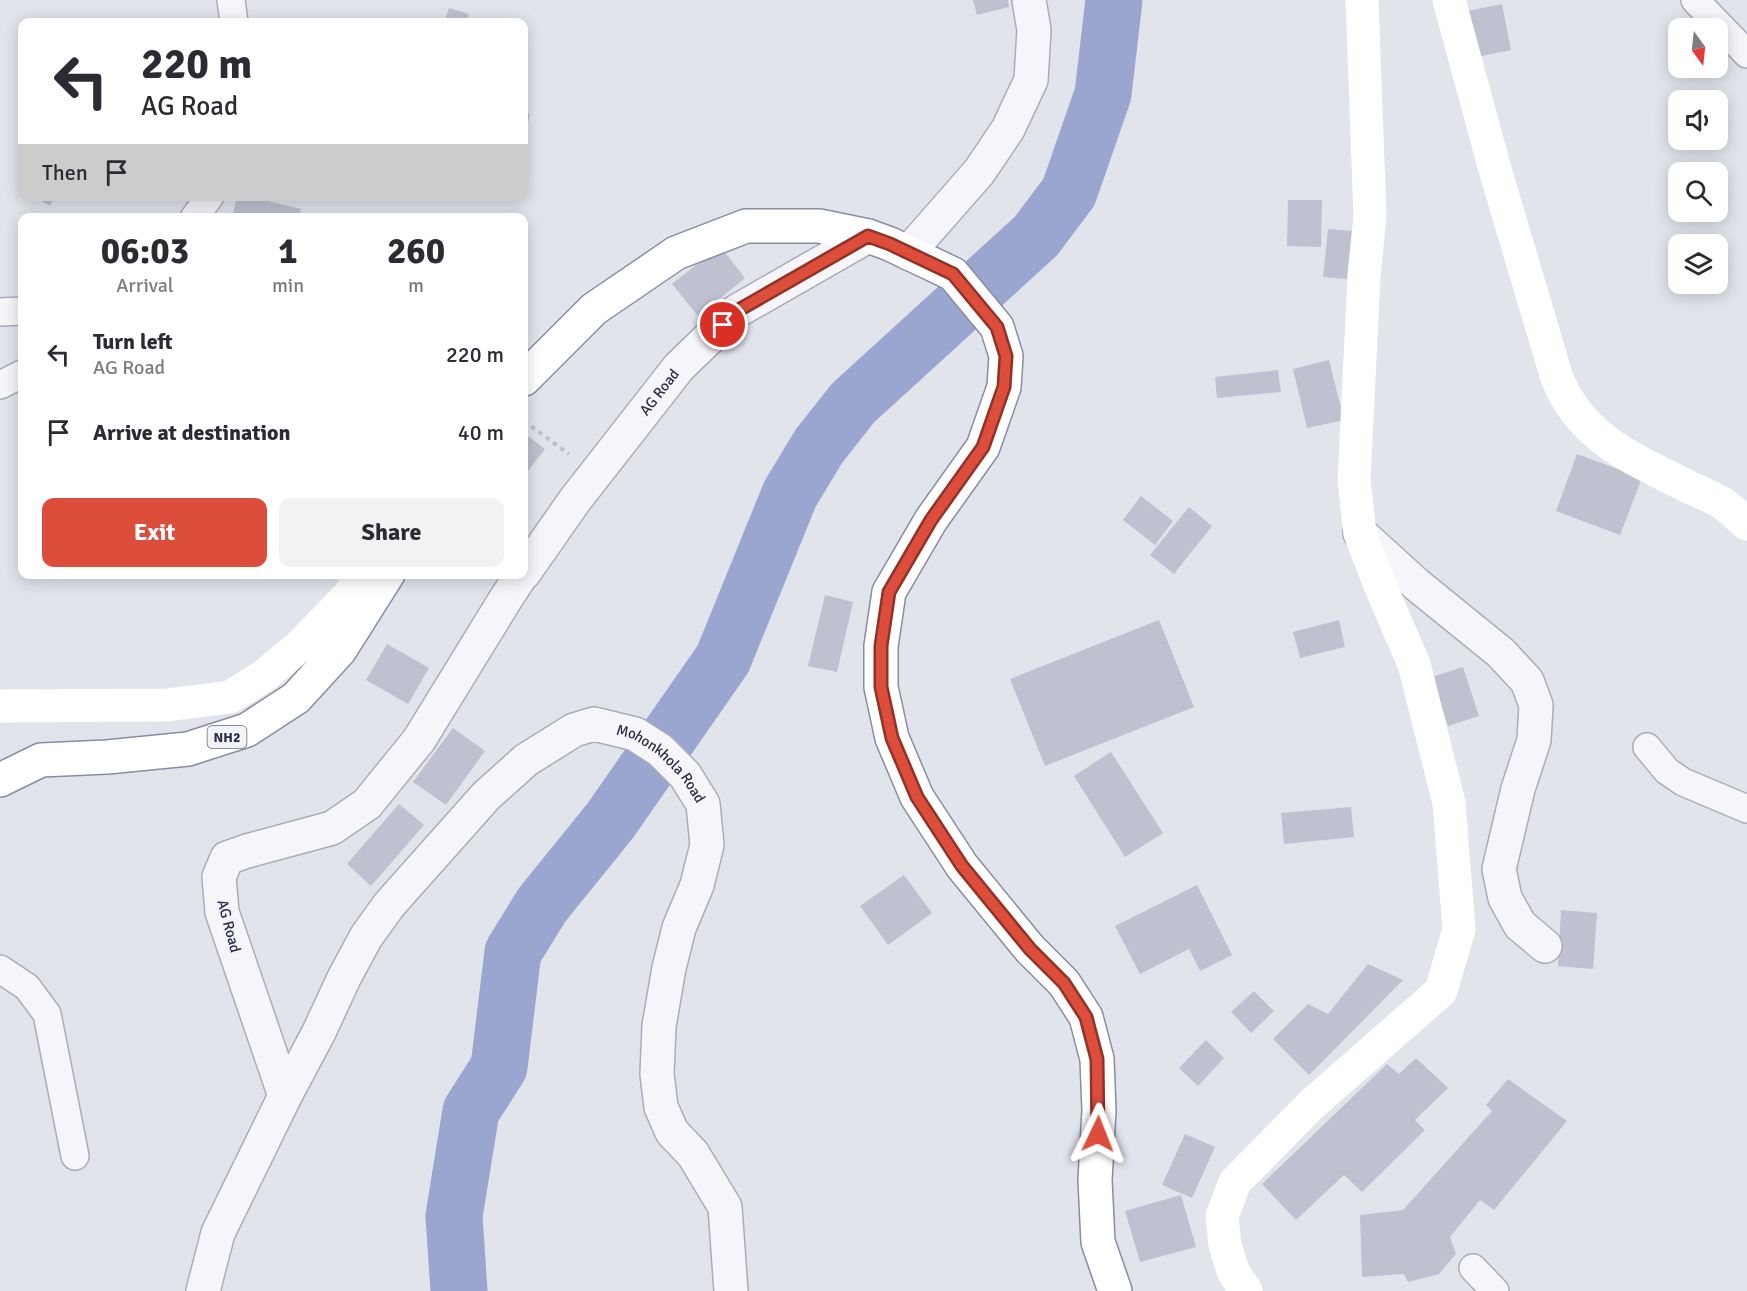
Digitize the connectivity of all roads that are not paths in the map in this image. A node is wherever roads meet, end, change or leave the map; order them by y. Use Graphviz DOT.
graph roads {
  1 [pos="231,0"];
  2 [pos="1029,0"];
  3 [pos="1362,0"];
  4 [pos="1449,0"];
  5 [pos="1695,0"];
  6 [pos="233,18"];
  7 [pos="1747,54"];
  8 [pos="868,236"];
  9 [pos="908,253"];
  10 [pos="18,311"];
  11 [pos="0,312"];
  12 [pos="528,375"];
  13 [pos="18,376"];
  14 [pos="0,385"];
  15 [pos="1747,524"];
  16 [pos="1360,533"];
  17 [pos="528,567"];
  18 [pos="359,579"];
  19 [pos="385,579"];
  20 [pos="520,579"];
  21 [pos="0,706"];
  22 [pos="1647,747"];
  23 [pos="0,780"];
  24 [pos="1747,809"];
  25 [pos="1545,946"];
  26 [pos="0,969"];
  27 [pos="285,1096"];
  28 [pos="75,1156"];
  29 [pos="1473,1268"];
  30 [pos="203,1291"];
  31 [pos="731,1291"];
  32 [pos="1115,1291"];
  33 [pos="1246,1291"];
  34 [pos="1495,1291"];
  1 -- 6 [label="street"];
  2 -- 9 [label="street"];
  3 -- 16 [label="main road"];
  4 -- 15 [label="main road"];
  5 -- 7 [label="street"];
  8 -- 9 [label="main road"];
  8 -- 12 [label="main road"];
  8 -- 17 [label="street, AG Road"];
  9 -- 32 [label="main road"];
  10 -- 11 [label="street"];
  13 -- 14 [label="street"];
  16 -- 25 [label="street"];
  16 -- 33 [label="main road"];
  18 -- 21 [label="main road"];
  19 -- 23 [label="main road, NH2"];
  20 -- 27 [label="street, AG Road"];
  22 -- 24 [label="street"];
  26 -- 28 [label="street"];
  27 -- 30 [label="street"];
  27 -- 31 [label="street, Mohonkhola Road"];
  29 -- 34 [label="street"];
}
